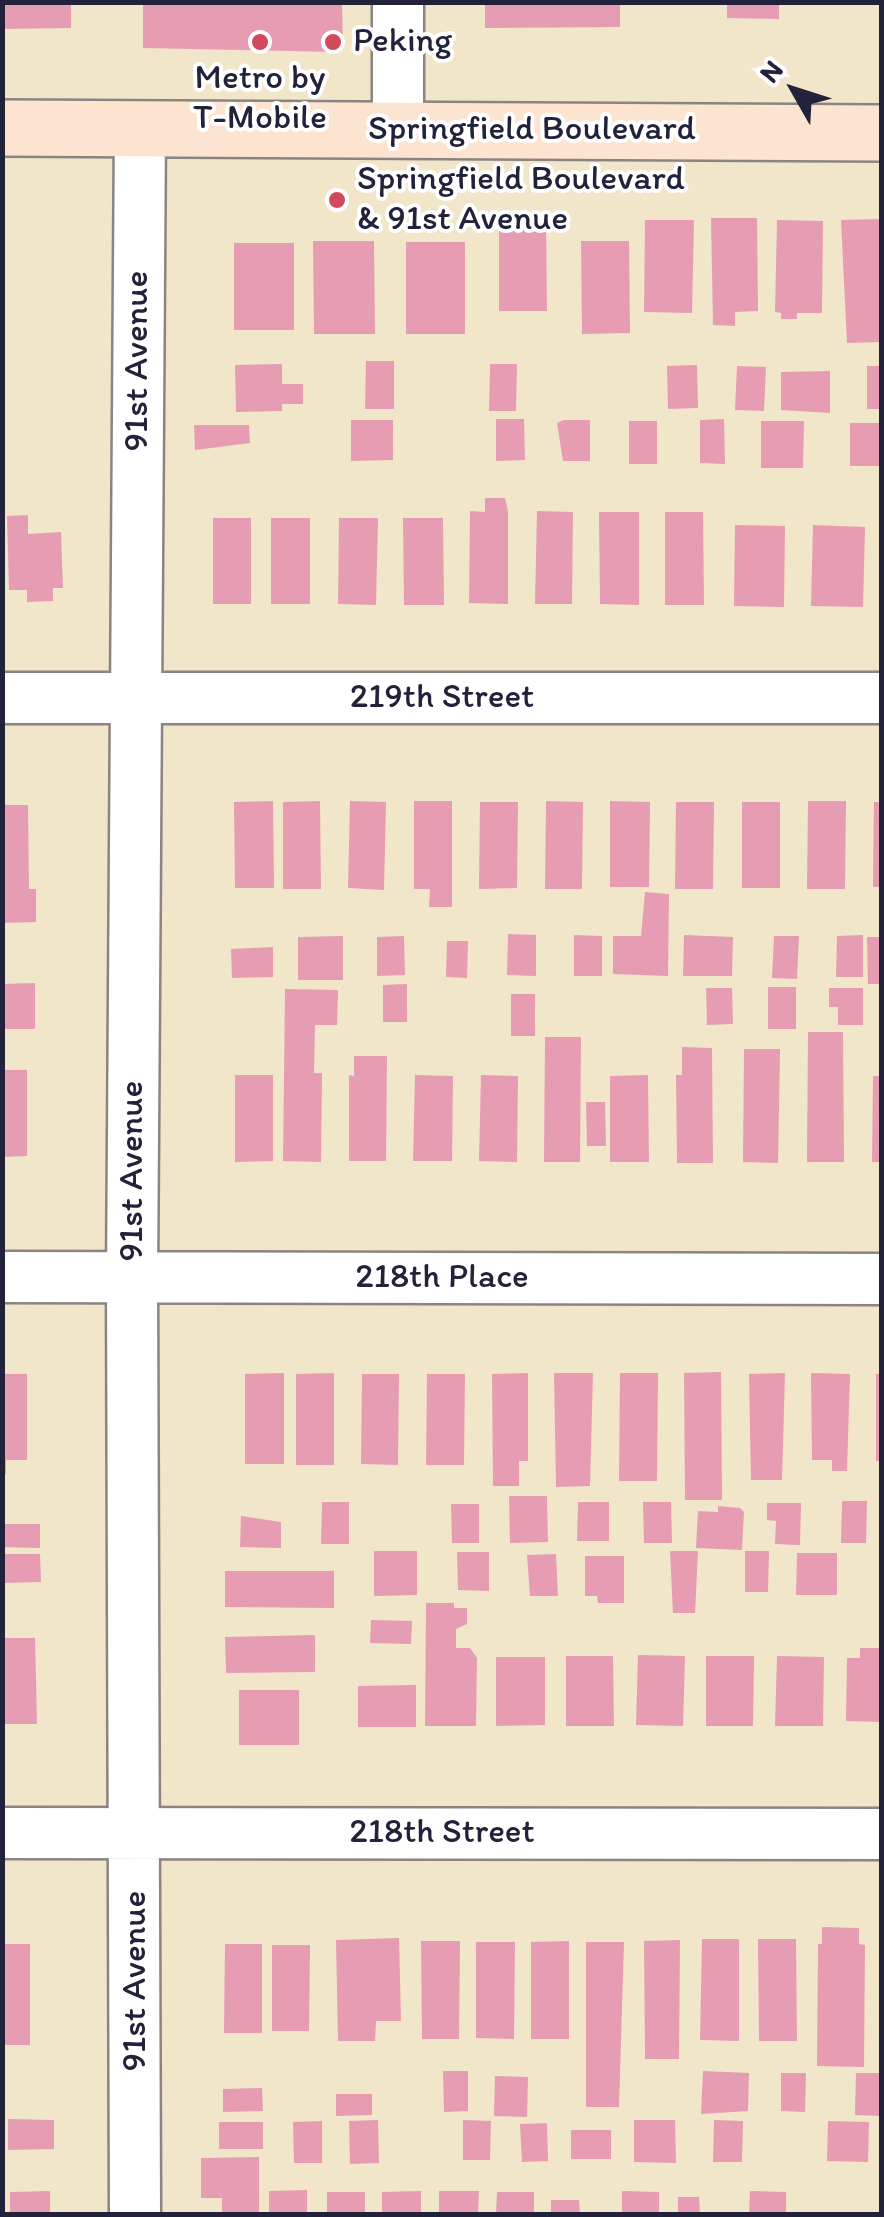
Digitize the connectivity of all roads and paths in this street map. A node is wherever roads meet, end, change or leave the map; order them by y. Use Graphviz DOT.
graph roads {
  1 [pos="398,2"];
  2 [pos="2,128"];
  3 [pos="140,128"];
  4 [pos="398,129"];
  5 [pos="882,133"];
  6 [pos="2,698"];
  7 [pos="137,698"];
  8 [pos="882,698"];
  9 [pos="2,1277"];
  10 [pos="132,1278"];
  11 [pos="882,1278"];
  12 [pos="2,1833"];
  13 [pos="136,1833"];
  14 [pos="882,1834"];
  15 [pos="135,2214"];
  1 -- 4 [label="street"];
  2 -- 3 [label="main road, Springfield Boulevard"];
  3 -- 4 [label="main road, Springfield Boulevard"];
  3 -- 7 [label="street, 91st Avenue"];
  4 -- 5 [label="main road, Springfield Boulevard"];
  6 -- 7 [label="street, 219th Street"];
  7 -- 8 [label="street, 219th Street"];
  7 -- 10 [label="street, 91st Avenue"];
  9 -- 10 [label="street, 218th Place"];
  10 -- 11 [label="street, 218th Place"];
  10 -- 13 [label="street, 91st Avenue"];
  12 -- 13 [label="street, 218th Street"];
  13 -- 14 [label="street, 218th Street"];
  13 -- 15 [label="street, 91st Avenue"];
}
